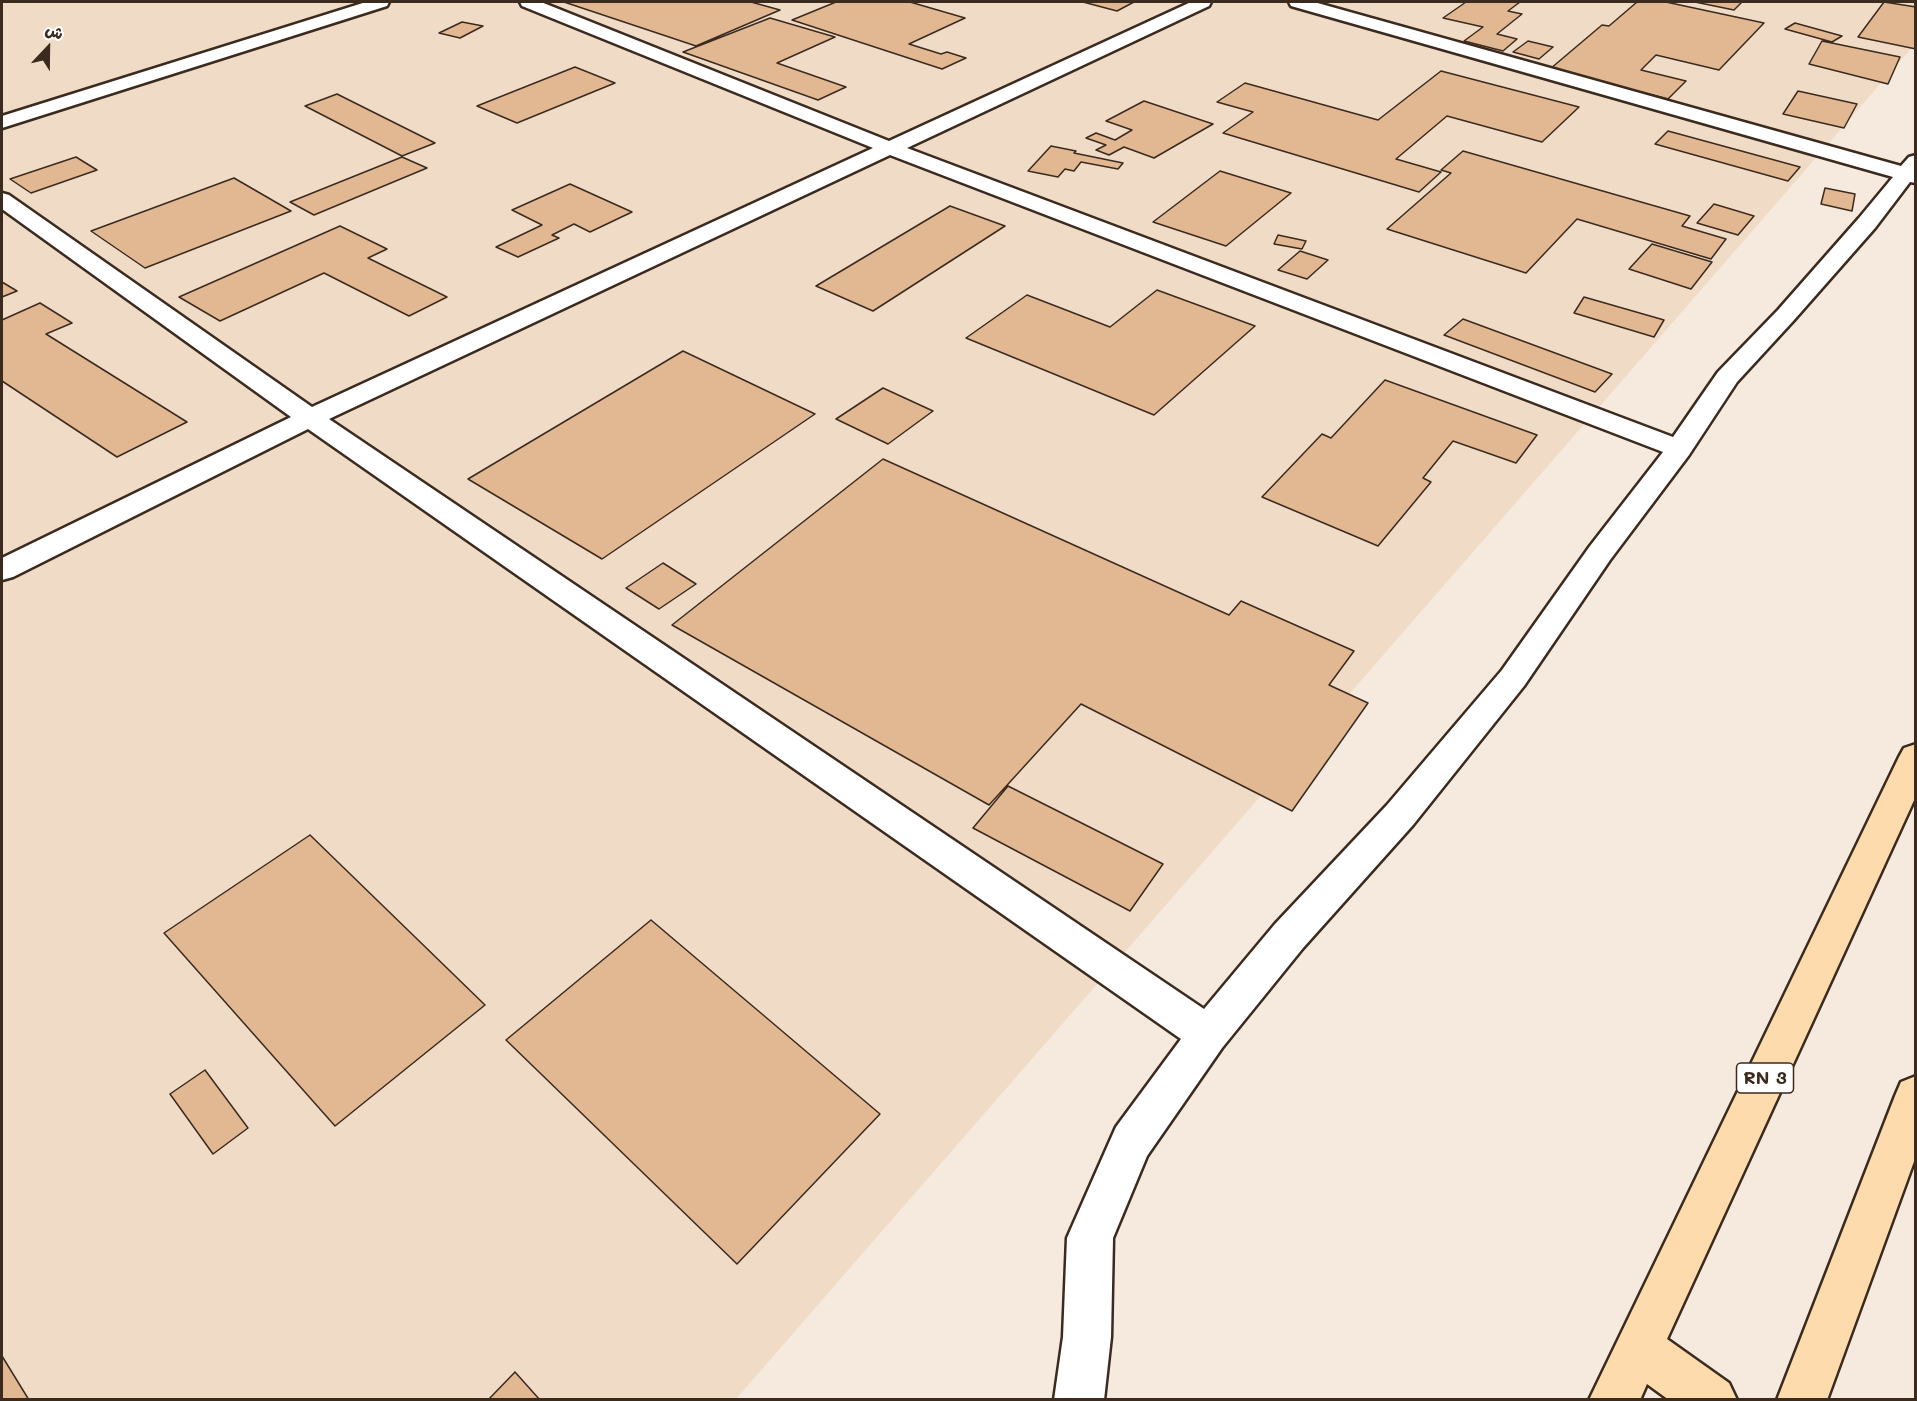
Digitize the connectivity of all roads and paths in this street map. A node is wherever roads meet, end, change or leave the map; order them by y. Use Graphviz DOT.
graph roads {
  1 [pos="381,2"];
  2 [pos="528,2"];
  3 [pos="1203,2"];
  4 [pos="1297,2"];
  5 [pos="2,122"];
  6 [pos="887,147"];
  7 [pos="1912,170"];
  8 [pos="2,200"];
  9 [pos="310,418"];
  10 [pos="1679,449"];
  11 [pos="2,570"];
  12 [pos="1916,757"];
  13 [pos="1208,1035"];
  14 [pos="1916,1096"];
  15 [pos="1638,1348"];
  16 [pos="1079,1400"];
  17 [pos="1614,1400"];
  18 [pos="1712,1400"];
  19 [pos="1802,1400"];
  1 -- 5 [label="lane"];
  2 -- 6 [label="lane"];
  3 -- 6 [label="lane"];
  4 -- 7 [label="lane"];
  6 -- 9 [label="lane"];
  6 -- 10 [label="lane"];
  7 -- 10 [label="lane"];
  8 -- 9 [label="lane"];
  9 -- 11 [label="lane"];
  9 -- 13 [label="lane"];
  10 -- 13 [label="lane"];
  12 -- 15 [label="highway, RN 3"];
  13 -- 16 [label="lane"];
  14 -- 19 [label="highway"];
  15 -- 17 [label="highway, RN 3"];
  15 -- 18 [label="highway"];
}
